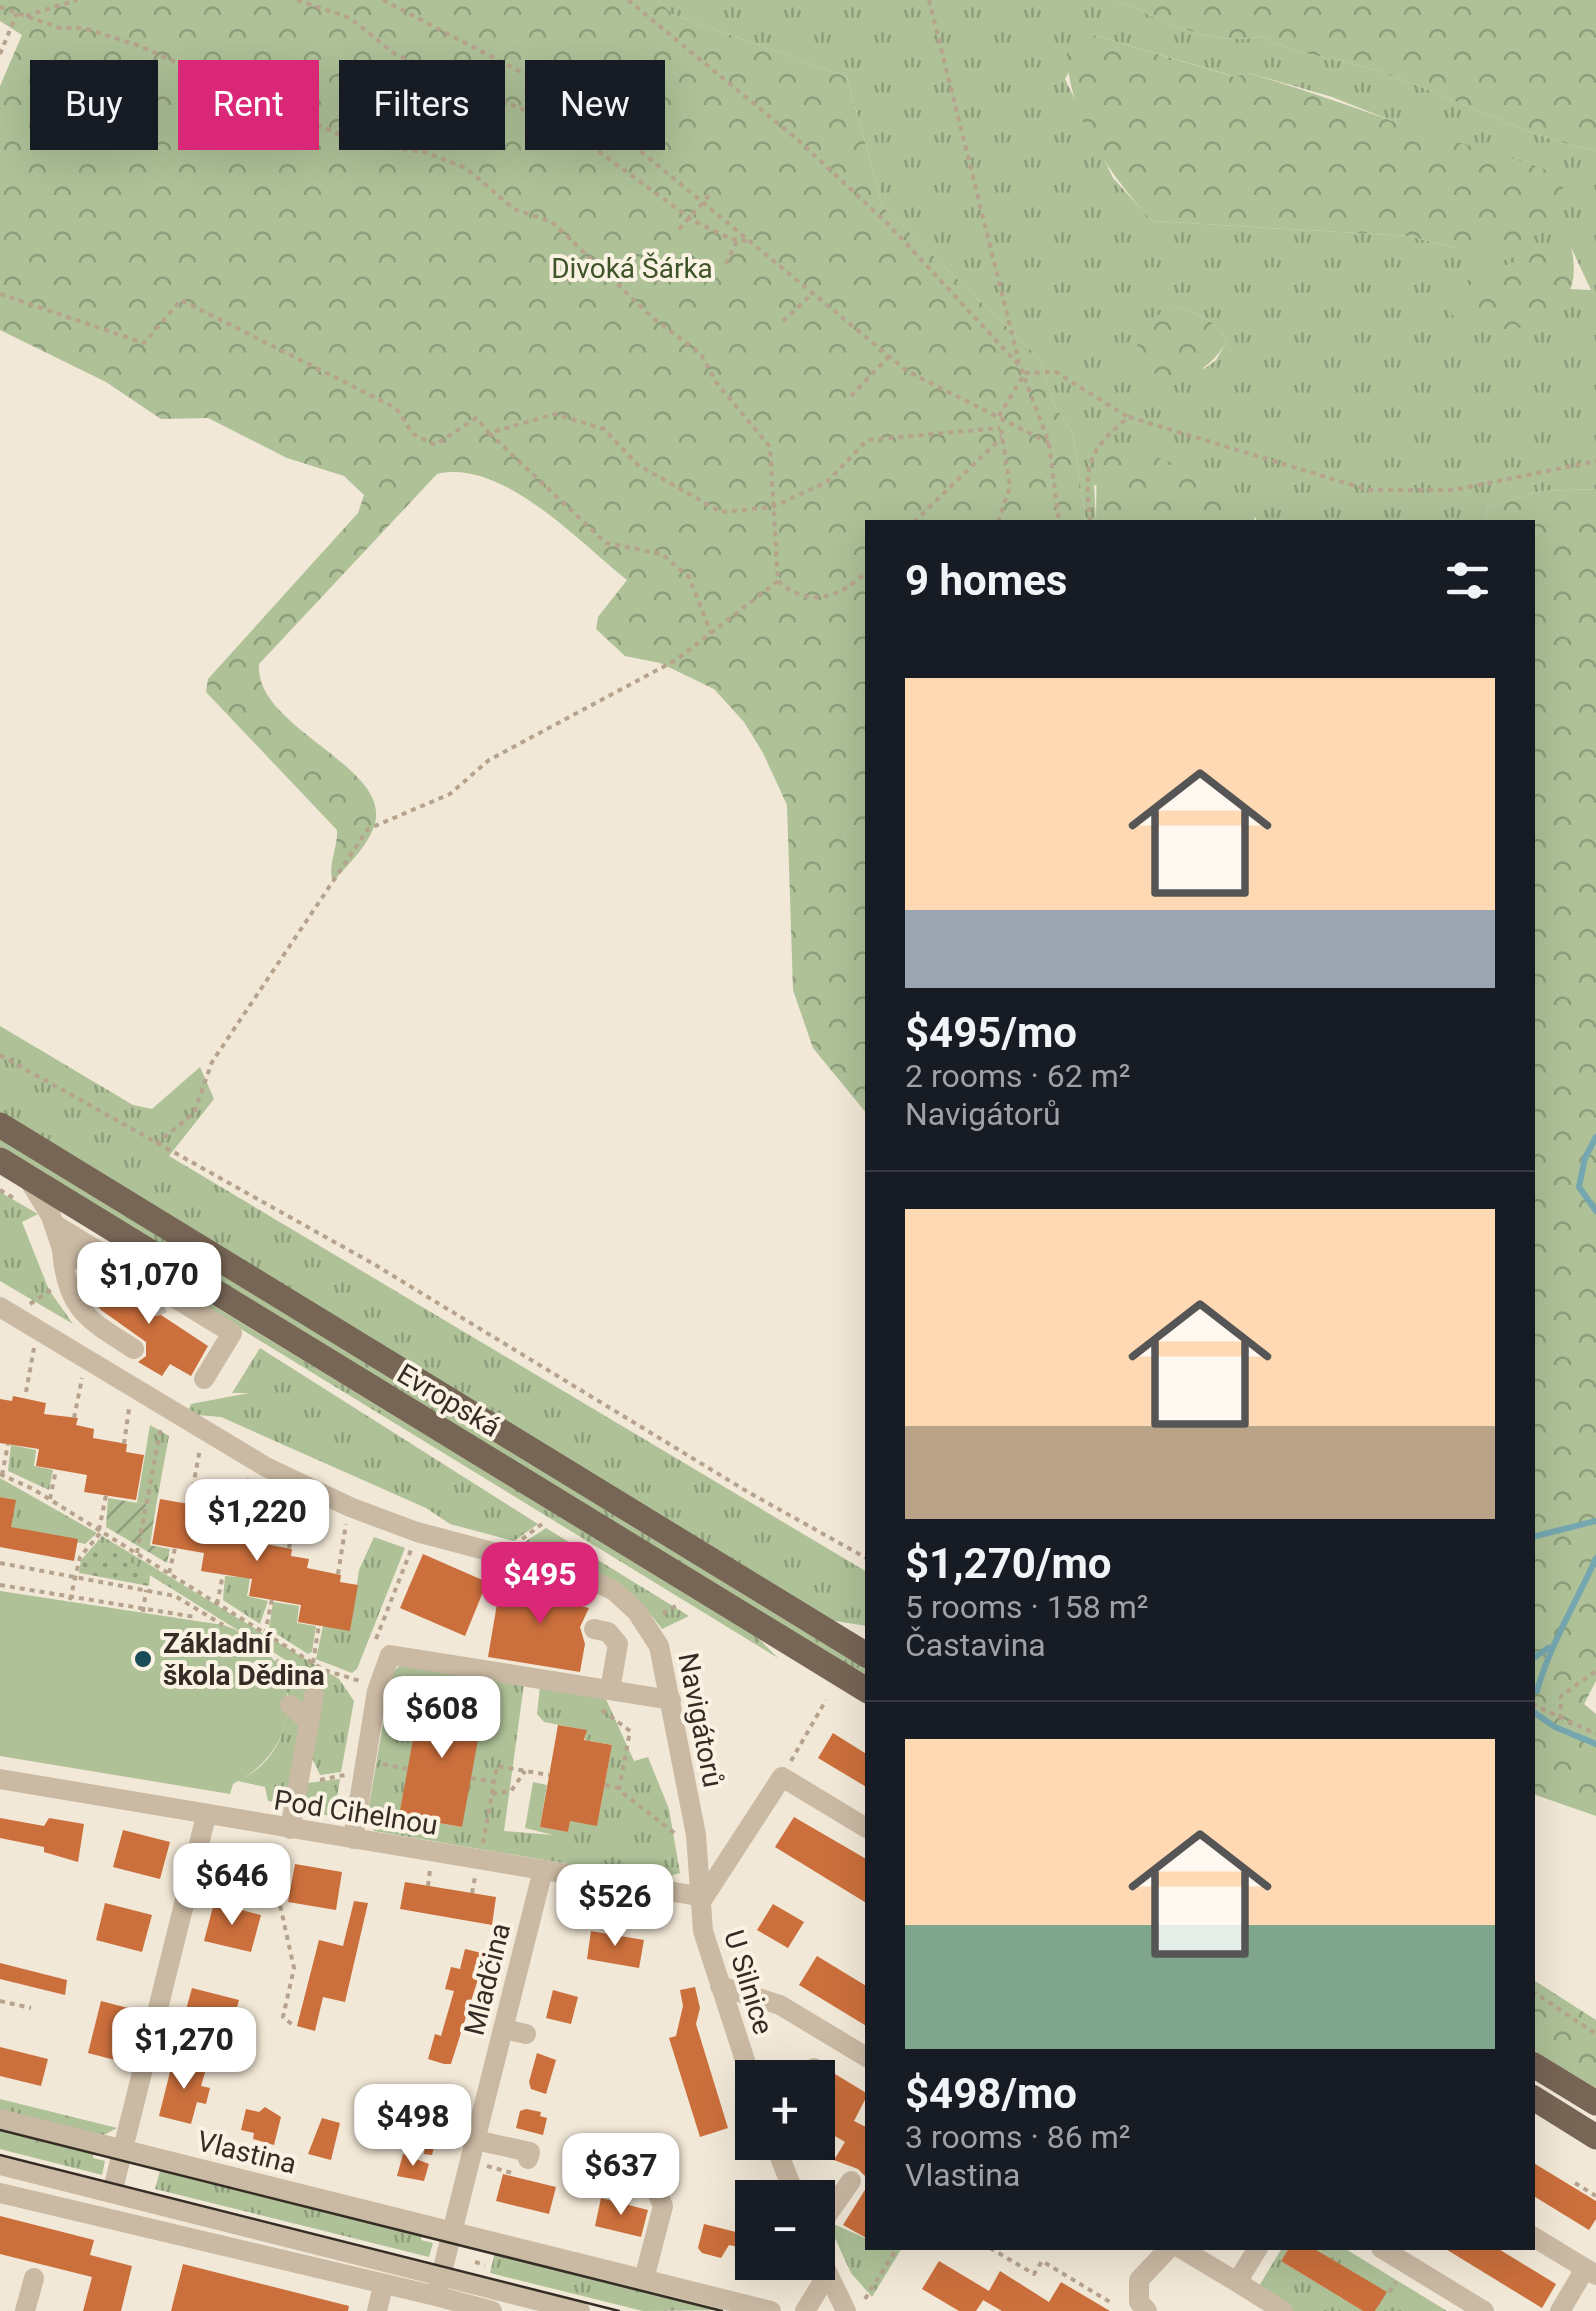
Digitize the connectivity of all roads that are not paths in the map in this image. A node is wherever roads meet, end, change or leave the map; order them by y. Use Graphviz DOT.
graph roads {
  1 [pos="0,1125"];
  2 [pos="0,1160"];
  3 [pos="26,1175"];
  4 [pos="54,1224"];
  5 [pos="63,1259"];
  6 [pos="98,1270"];
  7 [pos="212,1290"];
  8 [pos="171,1301"];
  9 [pos="3,1310"];
  10 [pos="134,1349"];
  11 [pos="204,1380"];
  12 [pos="594,1629"];
  13 [pos="865,1654"];
  14 [pos="601,1688"];
  15 [pos="865,1689"];
  16 [pos="314,1696"];
  17 [pos="671,1700"];
  18 [pos="290,1704"];
  19 [pos="309,1722"];
  20 [pos="0,1780"];
  21 [pos="206,1816"];
  22 [pos="865,1827"];
  23 [pos="290,1829"];
  24 [pos="353,1839"];
  25 [pos="543,1870"];
  26 [pos="704,1896"];
  27 [pos="720,1986"];
  28 [pos="503,2028"];
  29 [pos="526,2034"];
  30 [pos="865,2056"];
  31 [pos="745,2060"];
  32 [pos="1535,2066"];
  33 [pos="1535,2100"];
  34 [pos="1596,2102"];
  35 [pos="0,2118"];
  36 [pos="1596,2136"];
  37 [pos="475,2140"];
  38 [pos="123,2150"];
  39 [pos="0,2165"];
  40 [pos="525,2167"];
  41 [pos="626,2175"];
  42 [pos="852,2181"];
  43 [pos="0,2193"];
  44 [pos="112,2193"];
  45 [pos="835,2204"];
  46 [pos="452,2231"];
  47 [pos="1535,2238"];
  48 [pos="1167,2250"];
  49 [pos="1183,2250"];
  50 [pos="1257,2250"];
  51 [pos="1383,2250"];
  52 [pos="1591,2272"];
  53 [pos="34,2278"];
  54 [pos="644,2280"];
  55 [pos="824,2280"];
  56 [pos="830,2280"];
  57 [pos="1237,2282"];
  58 [pos="383,2286"];
  59 [pos="438,2286"];
  60 [pos="25,2311"];
  61 [pos="378,2311"];
  62 [pos="492,2311"];
  63 [pos="580,2311"];
  64 [pos="771,2311"];
  65 [pos="805,2311"];
  66 [pos="846,2311"];
  67 [pos="1147,2311"];
  68 [pos="1282,2311"];
  69 [pos="1484,2311"];
  70 [pos="1560,2311"];
  1 -- 13 [label="main road, Evropská"];
  2 -- 3 [label="main road, Evropská"];
  3 -- 4 [label="street"];
  3 -- 7 [label="main road, Evropská"];
  4 -- 5 [label="street"];
  4 -- 8 [label="street"];
  5 -- 6 [label="street"];
  5 -- 10 [label="street"];
  7 -- 8 [label="street"];
  7 -- 15 [label="main road, Evropská"];
  8 -- 11 [label="street"];
  9 -- 17 [label="street, Navigátorů"];
  12 -- 14 [label="street"];
  14 -- 17 [label="street"];
  14 -- 24 [label="street"];
  16 -- 19 [label="street"];
  17 -- 26 [label="street, Navigátorů"];
  18 -- 19 [label="street"];
  19 -- 23 [label="street"];
  20 -- 21 [label="street, Pod Cihelnou"];
  21 -- 23 [label="street, Pod Cihelnou"];
  21 -- 38 [label="street"];
  22 -- 26 [label="street"];
  23 -- 24 [label="street, Pod Cihelnou"];
  24 -- 25 [label="street, Pod Cihelnou"];
  25 -- 26 [label="street, Pod Cihelnou"];
  25 -- 28 [label="street, Mladčina"];
  26 -- 27 [label="street, U Silnice"];
  27 -- 30 [label="street"];
  27 -- 31 [label="street, U Silnice"];
  28 -- 29 [label="street"];
  28 -- 37 [label="street, Mladčina"];
  32 -- 34 [label="main road"];
  33 -- 36 [label="main road"];
  35 -- 38 [label="street, Vlastina"];
  37 -- 40 [label="street"];
  37 -- 46 [label="street, Mladčina"];
  38 -- 44 [label="street"];
  38 -- 46 [label="street, Vlastina"];
  39 -- 44 [label="street"];
  41 -- 54 [label="street"];
  42 -- 45 [label="street"];
  43 -- 58 [label="street"];
  44 -- 59 [label="street"];
  46 -- 54 [label="street, Vlastina"];
  46 -- 59 [label="street, Mladčina"];
  47 -- 52 [label="street"];
  48 -- 67 [label="street"];
  49 -- 57 [label="street"];
  50 -- 57 [label="street"];
  51 -- 69 [label="street"];
  52 -- 70 [label="street"];
  53 -- 60 [label="street"];
  54 -- 64 [label="street, Vlastina"];
  55 -- 65 [label="street"];
  56 -- 66 [label="street"];
  57 -- 68 [label="street"];
  58 -- 59 [label="street"];
  58 -- 61 [label="street"];
  59 -- 62 [label="street"];
  59 -- 63 [label="street"];
}
